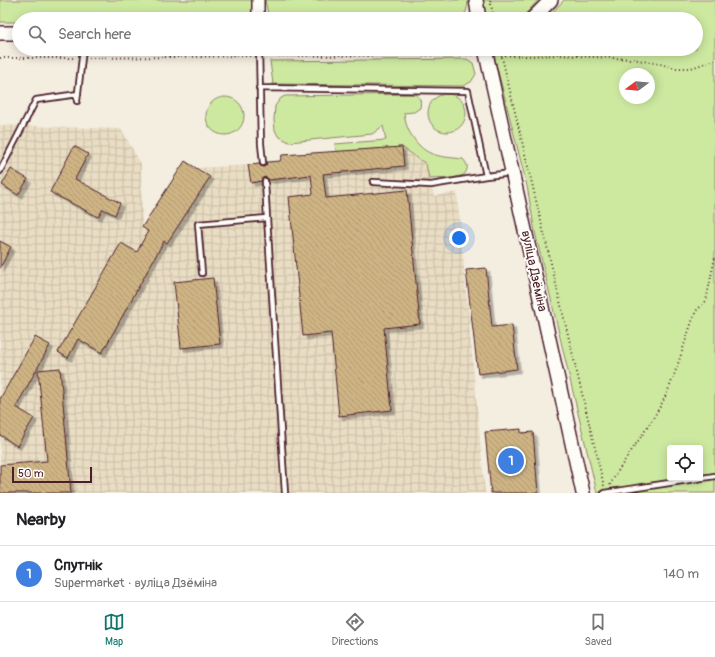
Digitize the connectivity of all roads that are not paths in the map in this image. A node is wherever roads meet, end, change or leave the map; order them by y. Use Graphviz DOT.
graph roads {
  1 [pos="258,0"];
  2 [pos="476,0"];
  3 [pos="551,0"];
  4 [pos="258,12"];
  5 [pos="478,12"];
  6 [pos="539,12"];
  7 [pos="0,33"];
  8 [pos="12,33"];
  9 [pos="82,56"];
  10 [pos="259,56"];
  11 [pos="487,56"];
  12 [pos="259,88"];
  13 [pos="78,94"];
  14 [pos="77,101"];
  15 [pos="263,163"];
  16 [pos="0,172"];
  17 [pos="512,173"];
  18 [pos="486,176"];
  19 [pos="265,181"];
  20 [pos="373,182"];
  21 [pos="267,218"];
  22 [pos="202,274"];
  23 [pos="715,476"];
  24 [pos="285,493"];
  25 [pos="583,493"];
  26 [pos="605,493"];
  1 -- 4 [label="street"];
  2 -- 5 [label="main road"];
  3 -- 6 [label="main road"];
  7 -- 8 [label="main road"];
  9 -- 13 [label="lane"];
  10 -- 12 [label="lane"];
  11 -- 17 [label="main road, вуліца Дзёміна"];
  12 -- 15 [label="lane"];
  12 -- 18 [label="lane"];
  13 -- 14 [label="lane"];
  13 -- 16 [label="lane"];
  17 -- 18 [label="lane"];
  17 -- 25 [label="main road, вуліца Дзёміна"];
  18 -- 20 [label="lane"];
  19 -- 21 [label="lane"];
  21 -- 22 [label="lane"];
  21 -- 24 [label="lane"];
  23 -- 26 [label="lane"];
}
